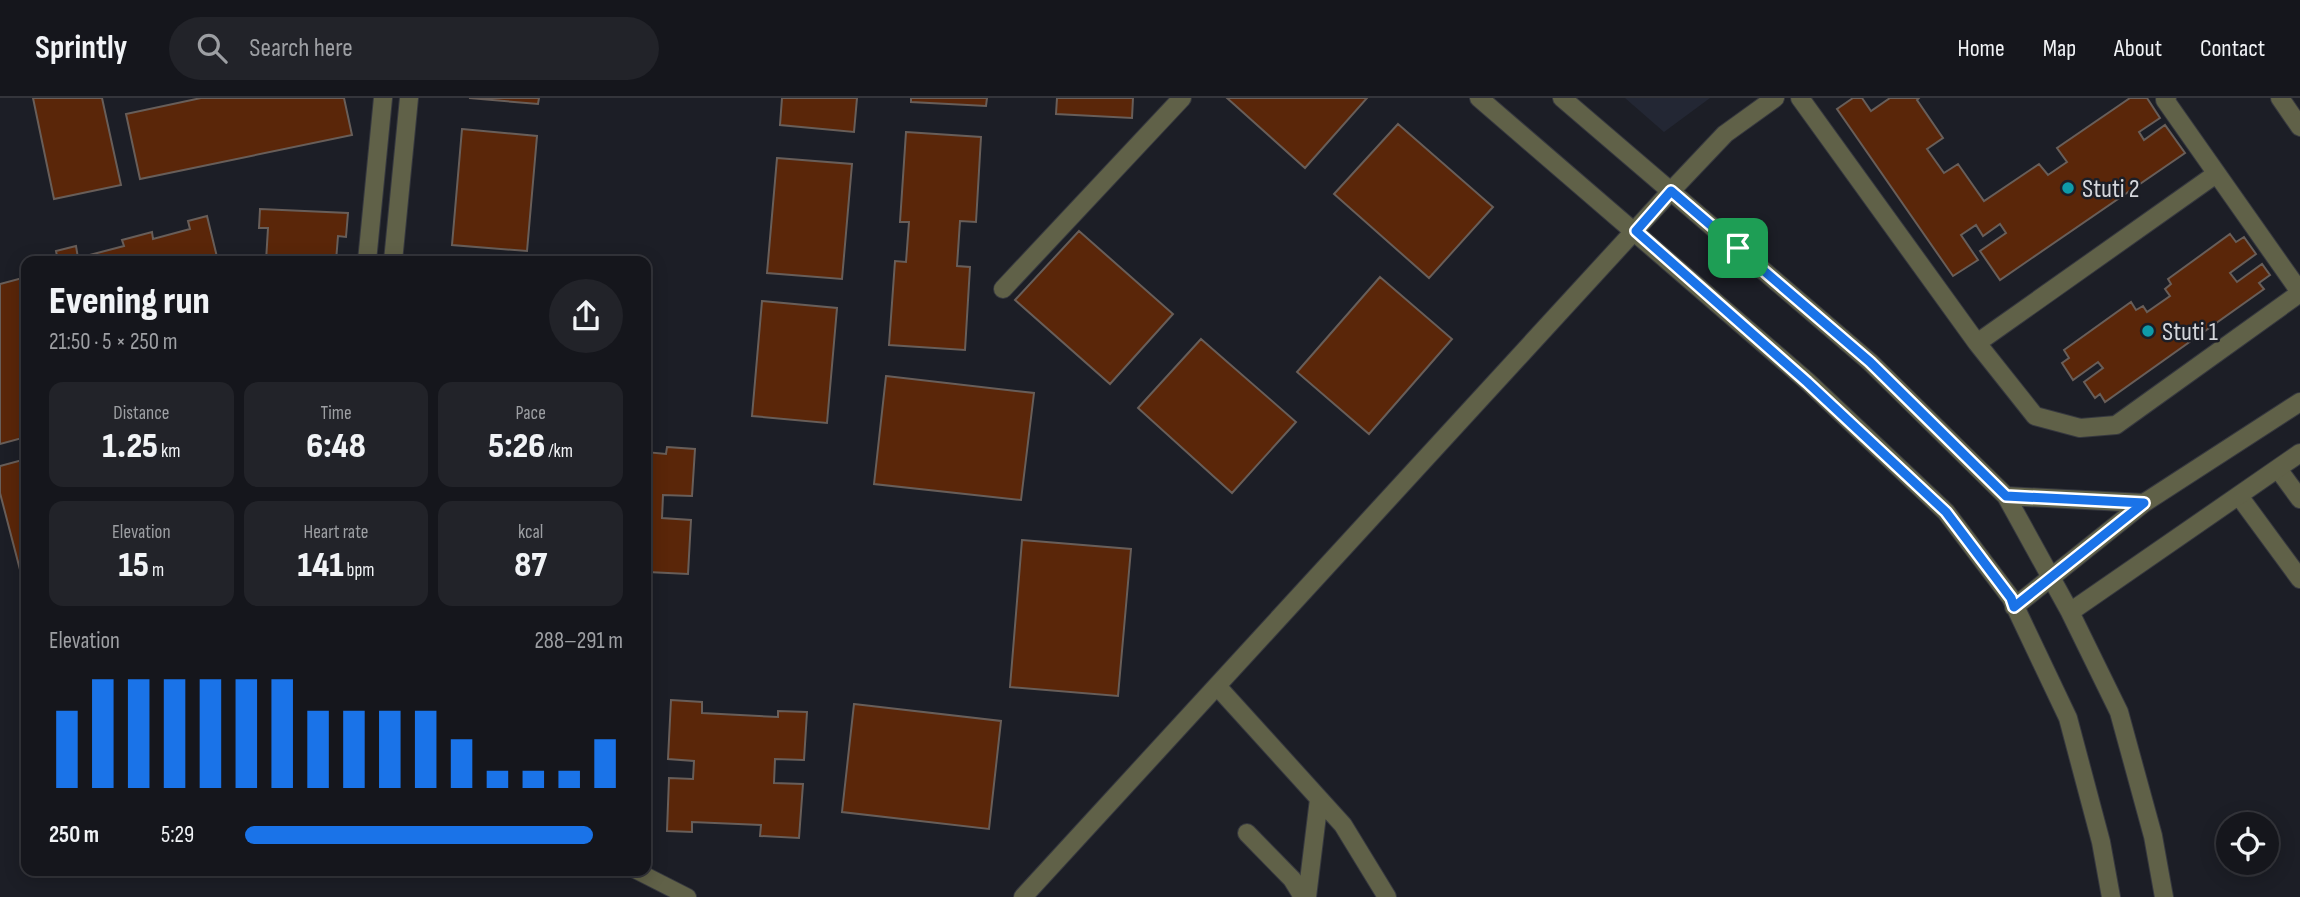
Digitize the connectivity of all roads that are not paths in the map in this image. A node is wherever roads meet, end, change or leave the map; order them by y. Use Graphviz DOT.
graph roads {
  1 [pos="383,98"];
  2 [pos="409,98"];
  3 [pos="1182,98"];
  4 [pos="1479,98"];
  5 [pos="1562,98"];
  6 [pos="1775,98"];
  7 [pos="1800,98"];
  8 [pos="2167,98"];
  9 [pos="2280,98"];
  10 [pos="2300,127"];
  11 [pos="2216,174"];
  12 [pos="1671,191"];
  13 [pos="1636,231"];
  14 [pos="367,256"];
  15 [pos="393,256"];
  16 [pos="1003,289"];
  17 [pos="2300,292"];
  18 [pos="1977,343"];
  19 [pos="2300,402"];
  20 [pos="2300,453"];
  21 [pos="2278,468"];
  22 [pos="2006,496"];
  23 [pos="2239,496"];
  24 [pos="2300,499"];
  25 [pos="2144,503"];
  26 [pos="2052,577"];
  27 [pos="2300,579"];
  28 [pos="2014,607"];
  29 [pos="2070,612"];
  30 [pos="1217,686"];
  31 [pos="1320,799"];
  32 [pos="1247,833"];
  33 [pos="647,876"];
  34 [pos="688,897"];
  35 [pos="1023,897"];
  36 [pos="1305,897"];
  37 [pos="1387,897"];
  38 [pos="2111,897"];
  39 [pos="2164,897"];
  1 -- 14 [label="street"];
  2 -- 15 [label="street"];
  3 -- 16 [label="street"];
  4 -- 13 [label="street"];
  5 -- 12 [label="street"];
  6 -- 12 [label="street"];
  7 -- 18 [label="street"];
  8 -- 11 [label="street"];
  9 -- 10 [label="street"];
  11 -- 17 [label="street"];
  11 -- 18 [label="street"];
  12 -- 13 [label="street"];
  12 -- 22 [label="street"];
  13 -- 28 [label="street"];
  13 -- 30 [label="street"];
  17 -- 18 [label="street"];
  19 -- 25 [label="street"];
  20 -- 21 [label="street"];
  21 -- 23 [label="street"];
  21 -- 24 [label="street"];
  22 -- 25 [label="street"];
  22 -- 26 [label="street"];
  23 -- 27 [label="street"];
  23 -- 29 [label="street"];
  25 -- 26 [label="street"];
  26 -- 28 [label="street"];
  26 -- 29 [label="street"];
  28 -- 38 [label="street"];
  29 -- 39 [label="street"];
  30 -- 31 [label="street"];
  30 -- 35 [label="street"];
  31 -- 36 [label="street"];
  31 -- 37 [label="street"];
  32 -- 36 [label="street"];
  33 -- 34 [label="lane"];
}
